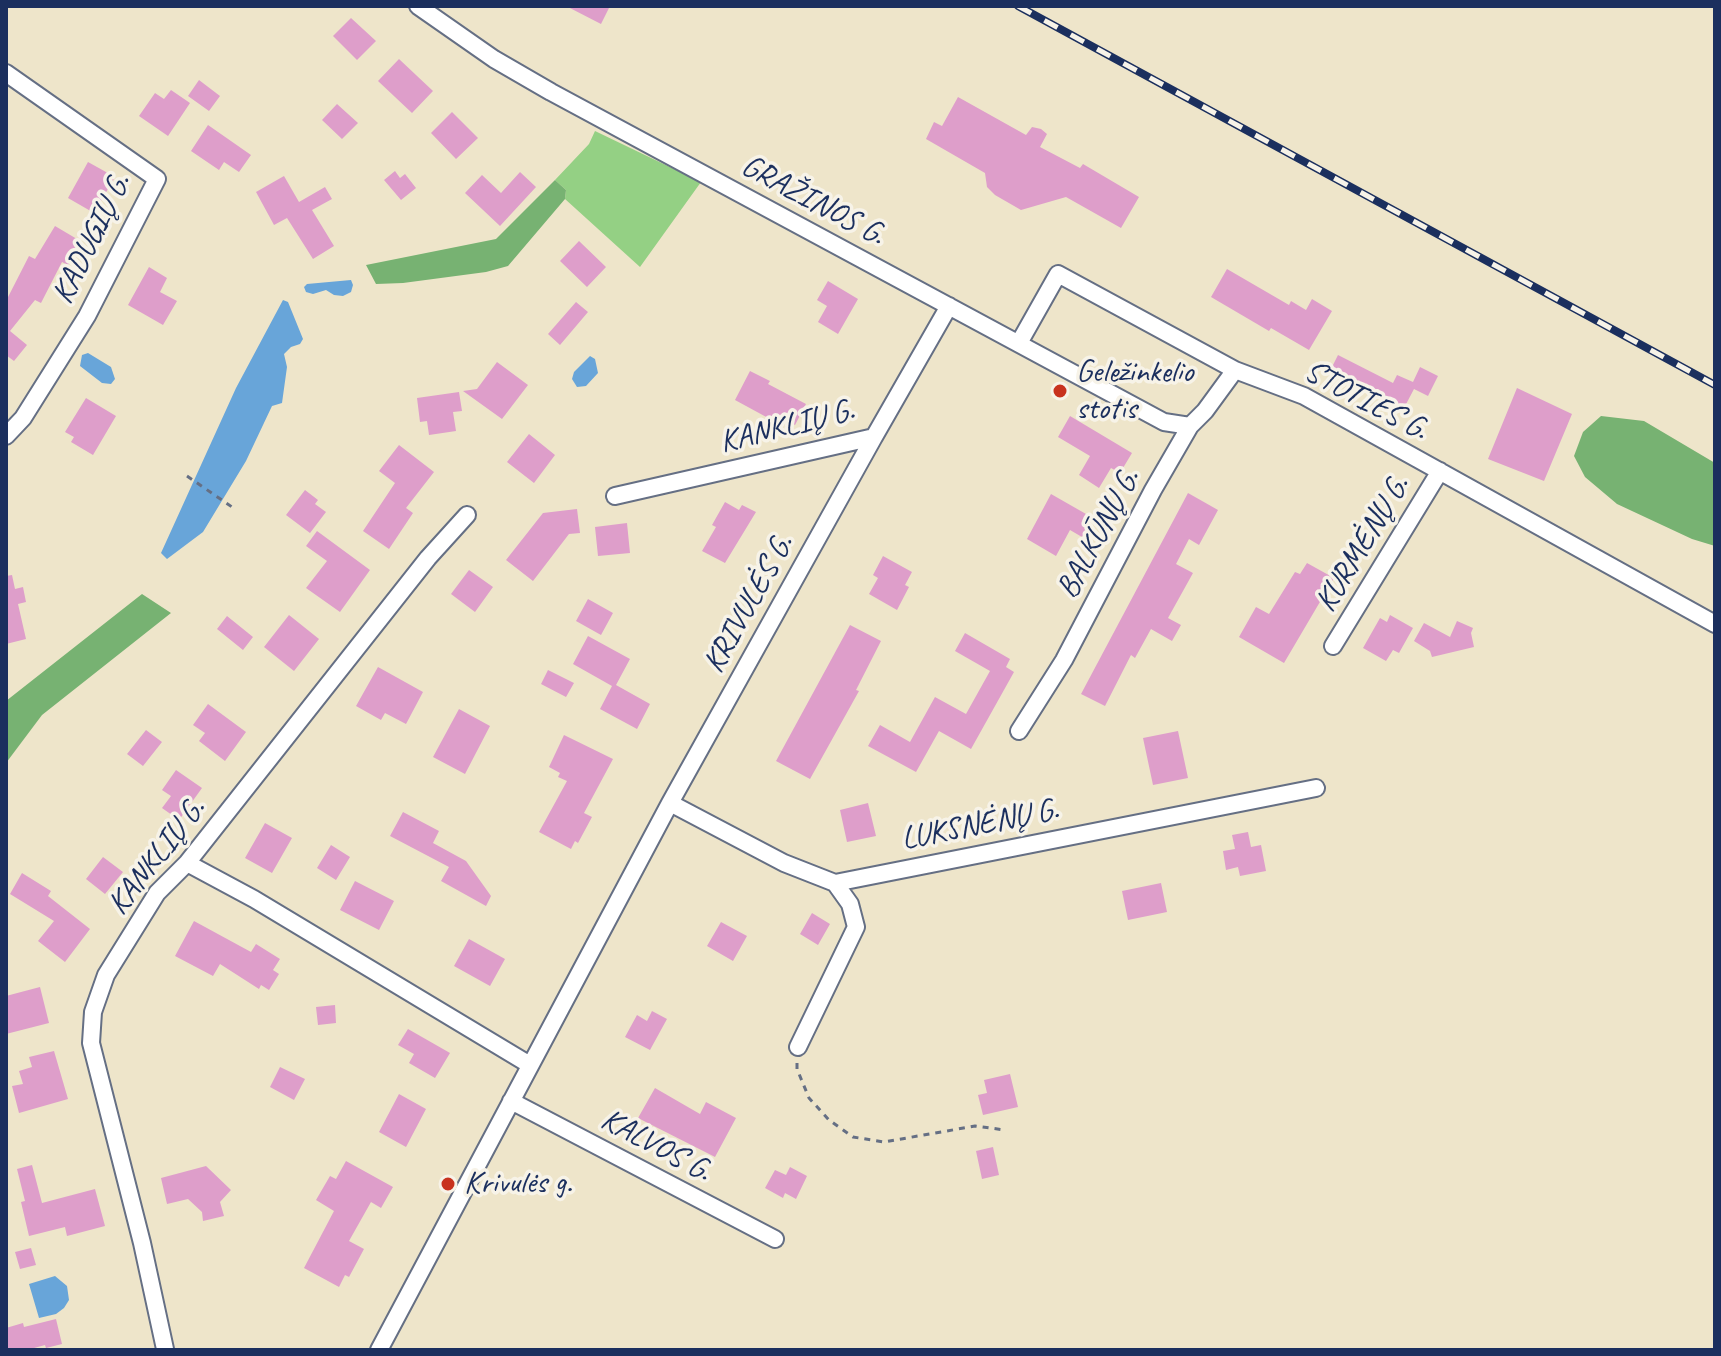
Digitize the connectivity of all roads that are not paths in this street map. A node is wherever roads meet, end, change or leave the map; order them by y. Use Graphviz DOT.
graph roads {
  1 [pos="418,6"];
  2 [pos="6,73"];
  3 [pos="949,306"];
  4 [pos="1019,343"];
  5 [pos="1235,370"];
  6 [pos="1190,426"];
  7 [pos="6,436"];
  8 [pos="874,437"];
  9 [pos="1440,471"];
  10 [pos="615,496"];
  11 [pos="467,515"];
  12 [pos="1715,624"];
  13 [pos="1333,646"];
  14 [pos="1019,731"];
  15 [pos="1316,788"];
  16 [pos="670,803"];
  17 [pos="187,863"];
  18 [pos="835,883"];
  19 [pos="798,1047"];
  20 [pos="530,1065"];
  21 [pos="511,1101"];
  22 [pos="775,1239"];
  23 [pos="165,1349"];
  24 [pos="379,1350"];
  1 -- 3 [label="street, GRAŽINOS G."];
  2 -- 7 [label="street, KADUGIŲ G."];
  3 -- 4 [label="street, GRAŽINOS G."];
  3 -- 8 [label="street, KANKLIŲ G."];
  4 -- 5 [label="street, STOTIES G."];
  4 -- 6 [label="street, GRAŽINOS G."];
  5 -- 6 [label="street, BALKŪNŲ G."];
  5 -- 9 [label="street, STOTIES G."];
  6 -- 14 [label="street, BALKŪNŲ G."];
  8 -- 10 [label="street, KANKLIŲ G."];
  8 -- 16 [label="street, KRIVULĖS G."];
  9 -- 12 [label="street, STOTIES G."];
  9 -- 13 [label="street, KURMĖNŲ G."];
  11 -- 17 [label="street, KANKLIŲ G."];
  15 -- 18 [label="street, LUKSNĖNŲ G."];
  16 -- 18 [label="street"];
  16 -- 20 [label="street, KRIVULĖS G."];
  17 -- 20 [label="street"];
  17 -- 23 [label="street, KANKLIŲ G."];
  18 -- 19 [label="street"];
  20 -- 21 [label="street, KRIVULĖS G."];
  21 -- 22 [label="street, KALVOS G."];
  21 -- 24 [label="street, KRIVULĖS G."];
}
